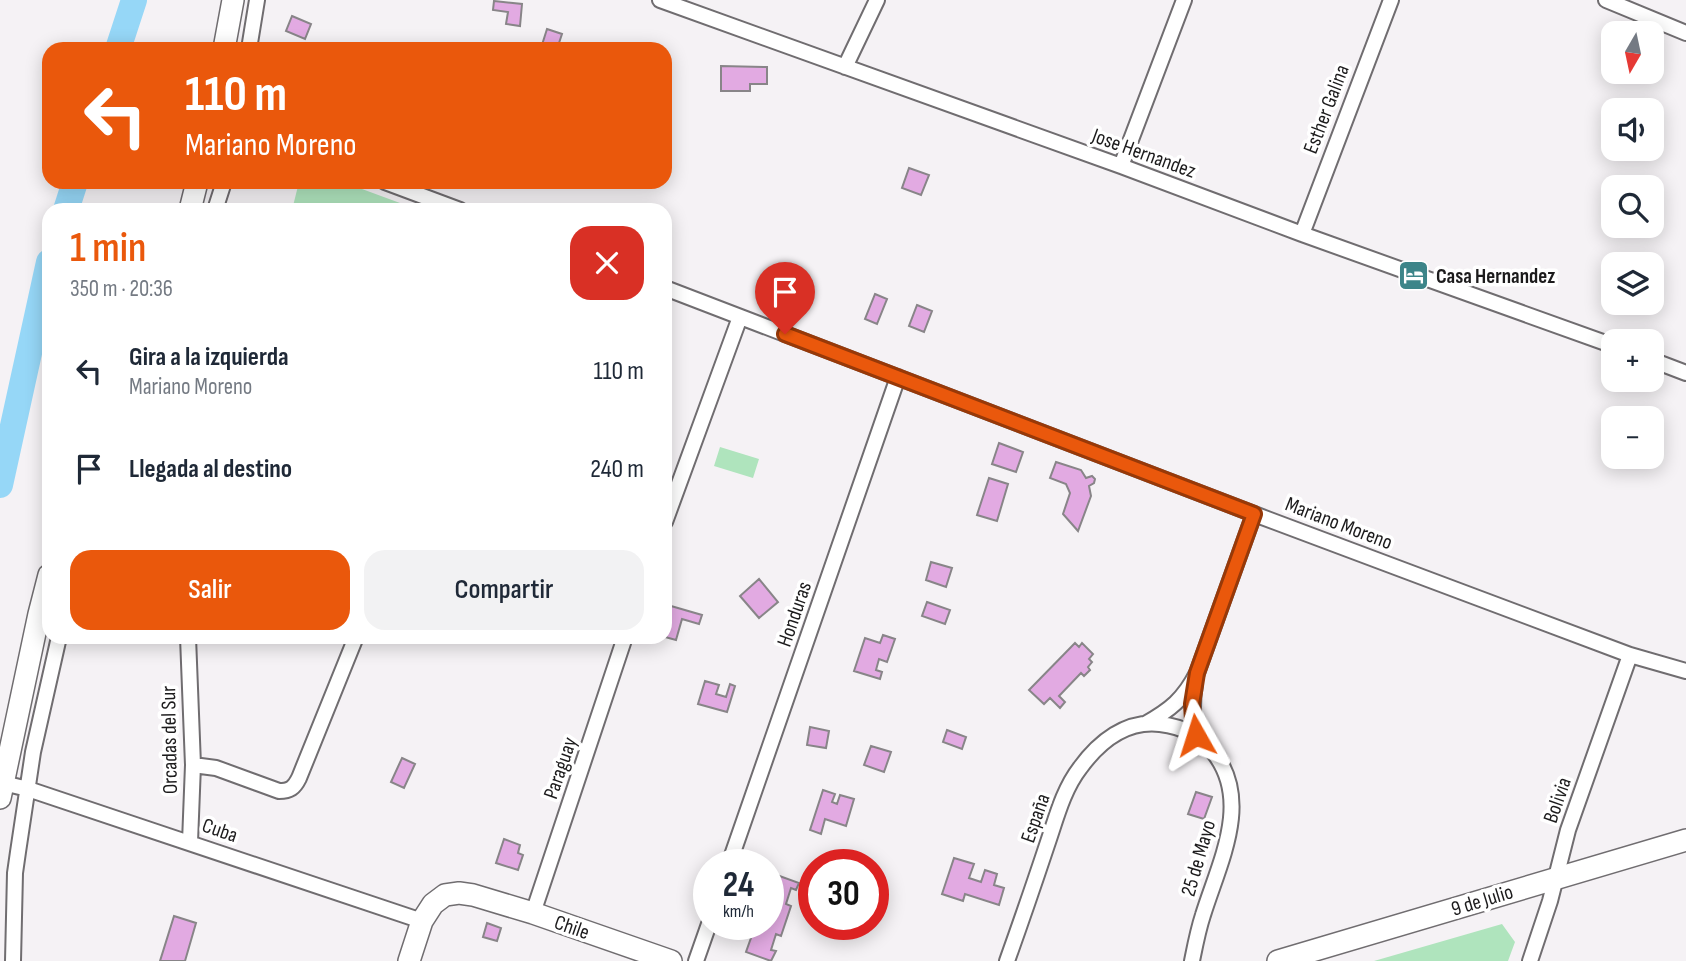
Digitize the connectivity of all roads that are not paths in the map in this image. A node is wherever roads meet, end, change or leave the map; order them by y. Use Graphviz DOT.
graph roads {
  1 [pos="233,0"];
  2 [pos="257,0"];
  3 [pos="877,0"];
  4 [pos="1184,0"];
  5 [pos="1391,0"];
  6 [pos="1606,0"];
  7 [pos="669,1"];
  8 [pos="1686,33"];
  9 [pos="225,42"];
  10 [pos="250,42"];
  11 [pos="845,66"];
  12 [pos="1121,166"];
  13 [pos="404,189"];
  14 [pos="441,203"];
  15 [pos="1302,234"];
  16 [pos="672,291"];
  17 [pos="740,317"];
  18 [pos="1601,341"];
  19 [pos="1664,365"];
  20 [pos="1686,373"];
  21 [pos="898,377"];
  22 [pos="672,503"];
  23 [pos="1254,514"];
  24 [pos="42,602"];
  25 [pos="57,644"];
  26 [pos="188,644"];
  27 [pos="353,644"];
  28 [pos="623,644"];
  29 [pos="1630,655"];
  30 [pos="1686,671"];
  31 [pos="1197,673"];
  32 [pos="1145,724"];
  33 [pos="1196,735"];
  34 [pos="193,765"];
  35 [pos="28,789"];
  36 [pos="1,790"];
  37 [pos="1686,840"];
  38 [pos="190,842"];
  39 [pos="734,849"];
  40 [pos="1557,878"];
  41 [pos="533,913"];
  42 [pos="422,921"];
  43 [pos="703,940"];
  44 [pos="13,961"];
  45 [pos="409,961"];
  46 [pos="671,961"];
  47 [pos="696,961"];
  48 [pos="1007,961"];
  49 [pos="1192,961"];
  50 [pos="1278,961"];
  51 [pos="1530,961"];
  1 -- 9 [label="street"];
  2 -- 10 [label="street"];
  3 -- 11 [label="street"];
  4 -- 12 [label="street"];
  5 -- 15 [label="street, Esther Galina"];
  6 -- 8 [label="street"];
  7 -- 11 [label="street, Jose Hernandez"];
  11 -- 12 [label="street, Jose Hernandez"];
  12 -- 15 [label="street, Jose Hernandez"];
  13 -- 14 [label="street"];
  15 -- 18 [label="street, Jose Hernandez"];
  16 -- 17 [label="street, Mariano Moreno"];
  17 -- 21 [label="street, Mariano Moreno"];
  17 -- 22 [label="street"];
  19 -- 20 [label="street"];
  21 -- 23 [label="street, Mariano Moreno"];
  21 -- 39 [label="street, Honduras"];
  23 -- 29 [label="street, Mariano Moreno"];
  23 -- 31 [label="street, España"];
  24 -- 36 [label="street"];
  25 -- 35 [label="street"];
  26 -- 34 [label="street, Orcadas del Sur"];
  27 -- 34 [label="street"];
  28 -- 41 [label="street, Paraguay"];
  29 -- 30 [label="street, Mariano Moreno"];
  29 -- 40 [label="street, Bolivia"];
  31 -- 32 [label="street, España"];
  31 -- 33 [label="street, España"];
  32 -- 33 [label="street, España"];
  32 -- 48 [label="street, España"];
  33 -- 49 [label="street, 25 de Mayo"];
  34 -- 38 [label="street, Orcadas del Sur"];
  35 -- 36 [label="street, Cuba"];
  35 -- 38 [label="street, Cuba"];
  35 -- 44 [label="street"];
  37 -- 40 [label="street, 9 de Julio"];
  38 -- 42 [label="street, Cuba"];
  40 -- 50 [label="street, 9 de Julio"];
  40 -- 51 [label="street, Bolivia"];
  41 -- 42 [label="street, Chile"];
  41 -- 46 [label="street, Chile"];
  42 -- 45 [label="street"];
  43 -- 47 [label="street"];
}
